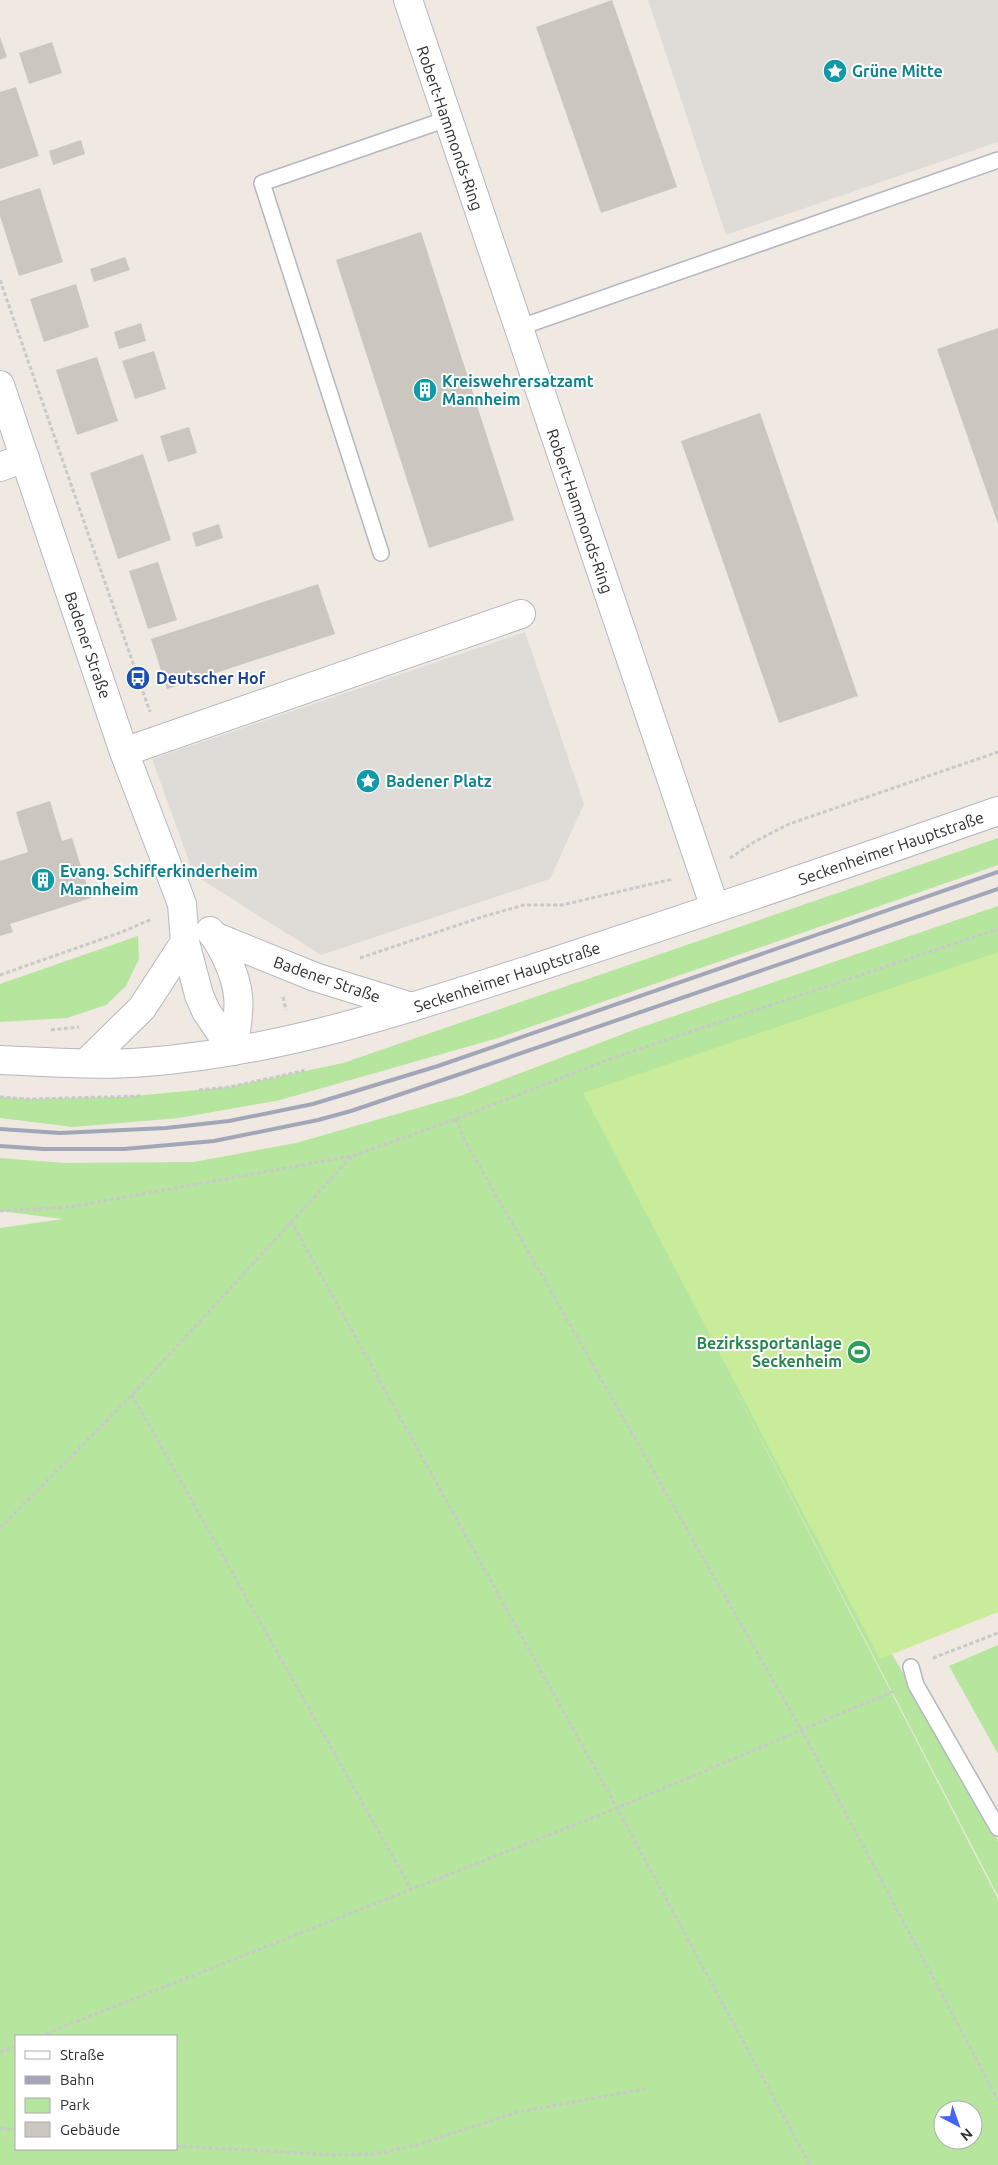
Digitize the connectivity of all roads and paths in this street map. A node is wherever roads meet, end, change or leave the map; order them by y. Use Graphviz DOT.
graph roads {
  1 [pos="408,0"];
  2 [pos="447,119"];
  3 [pos="998,160"];
  4 [pos="0,280"];
  5 [pos="518,328"];
  6 [pos="0,385"];
  7 [pos="25,458"];
  8 [pos="0,467"];
  9 [pos="381,553"];
  10 [pos="521,614"];
  11 [pos="160,740"];
  12 [pos="124,752"];
  13 [pos="998,752"];
  14 [pos="998,811"];
  15 [pos="702,871"];
  16 [pos="182,904"];
  17 [pos="715,908"];
  18 [pos="998,929"];
  19 [pos="216,937"];
  20 [pos="184,942"];
  21 [pos="0,975"];
  22 [pos="315,978"];
  23 [pos="412,1008"];
  24 [pos="80,1027"];
  25 [pos="50,1030"];
  26 [pos="234,1051"];
  27 [pos="0,1060"];
  28 [pos="86,1063"];
  29 [pos="456,1119"];
  30 [pos="352,1156"];
  31 [pos="0,1212"];
  32 [pos="291,1221"];
  33 [pos="132,1395"];
  34 [pos="0,1528"];
  35 [pos="998,1633"];
  36 [pos="911,1667"];
  37 [pos="916,1685"];
  38 [pos="802,1731"];
  39 [pos="617,1808"];
  40 [pos="998,1828"];
  41 [pos="411,1889"];
  42 [pos="43,2035"];
  43 [pos="15,2046"];
  44 [pos="0,2052"];
  45 [pos="644,2089"];
  46 [pos="998,2100"];
  47 [pos="0,2128"];
  48 [pos="15,2130"];
  49 [pos="178,2146"];
  50 [pos="810,2165"];
  1 -- 2 [label="street, Robert-Hammonds-Ring"];
  2 -- 5 [label="street, Robert-Hammonds-Ring"];
  2 -- 9 [label="lane"];
  3 -- 5 [label="lane"];
  4 -- 11 [label="path"];
  5 -- 15 [label="street, Robert-Hammonds-Ring"];
  6 -- 7 [label="street, Badener Straße"];
  7 -- 8 [label="street"];
  7 -- 12 [label="street, Badener Straße"];
  10 -- 11 [label="street"];
  11 -- 12 [label="street"];
  12 -- 16 [label="street, Badener Straße"];
  13 -- 15 [label="path"];
  14 -- 17 [label="street, Seckenheimer Hauptstraße"];
  15 -- 17 [label="street, Robert-Hammonds-Ring"];
  15 -- 22 [label="path"];
  16 -- 19 [label="street, Badener Straße"];
  16 -- 20 [label="street, Badener Straße"];
  16 -- 21 [label="path"];
  17 -- 23 [label="street, Seckenheimer Hauptstraße"];
  18 -- 29 [label="path"];
  19 -- 22 [label="street, Badener Straße"];
  19 -- 26 [label="street, Badener Straße"];
  20 -- 26 [label="street, Badener Straße"];
  20 -- 28 [label="street"];
  22 -- 23 [label="street, Badener Straße"];
  23 -- 26 [label="street, Seckenheimer Hauptstraße"];
  24 -- 25 [label="path"];
  26 -- 28 [label="street, Seckenheimer Hauptstraße"];
  27 -- 28 [label="street, Seckenheimer Hauptstraße"];
  29 -- 30 [label="path"];
  29 -- 38 [label="path"];
  30 -- 31 [label="path"];
  30 -- 32 [label="path"];
  32 -- 33 [label="path"];
  32 -- 39 [label="path"];
  33 -- 34 [label="path"];
  33 -- 41 [label="path"];
  35 -- 36 [label="path"];
  36 -- 37 [label="lane"];
  37 -- 38 [label="path"];
  37 -- 40 [label="lane"];
  38 -- 39 [label="path"];
  38 -- 46 [label="path"];
  39 -- 41 [label="path"];
  39 -- 50 [label="path"];
  41 -- 42 [label="path"];
  43 -- 44 [label="path"];
  45 -- 49 [label="path"];
  47 -- 48 [label="path"];
}
